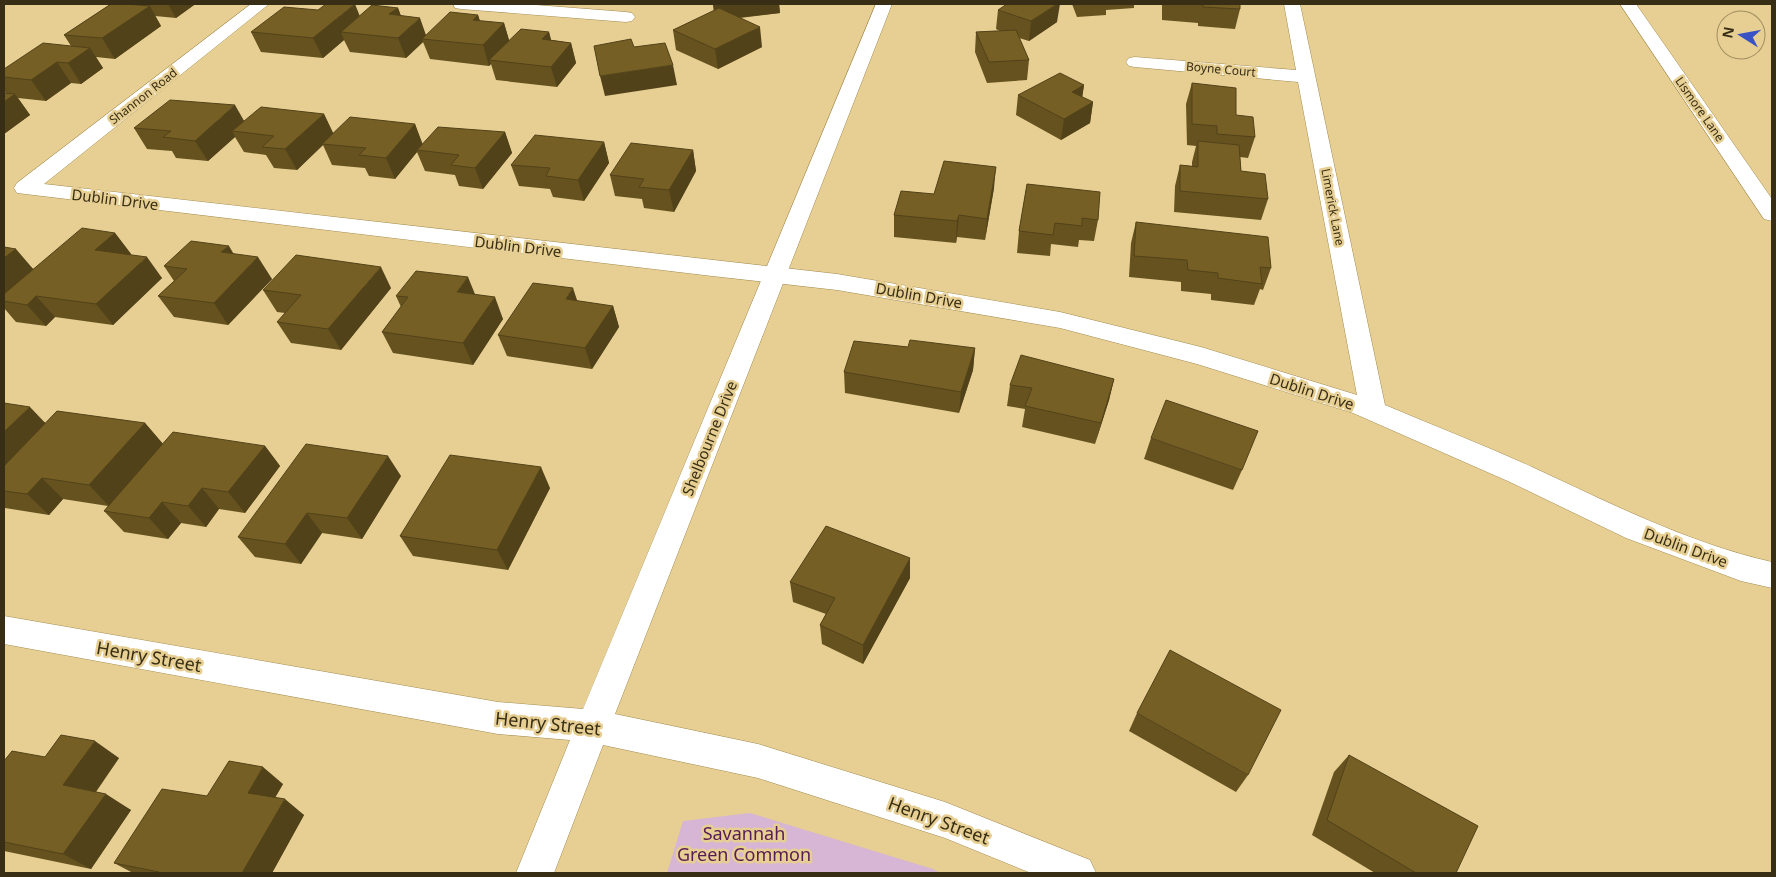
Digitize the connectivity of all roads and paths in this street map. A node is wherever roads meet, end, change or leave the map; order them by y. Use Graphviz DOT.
graph roads {
  1 [pos="261,4"];
  2 [pos="461,4"];
  3 [pos="884,4"];
  4 [pos="1292,4"];
  5 [pos="1628,4"];
  6 [pos="626,16"];
  7 [pos="1135,62"];
  8 [pos="1307,77"];
  9 [pos="25,188"];
  10 [pos="1772,214"];
  11 [pos="776,276"];
  12 [pos="1373,411"];
  13 [pos="1772,575"];
  14 [pos="4,630"];
  15 [pos="593,726"];
  16 [pos="535,873"];
  17 [pos="1077,873"];
  1 -- 9 [label="street, Shannon Road"];
  2 -- 6 [label="street"];
  3 -- 11 [label="street, Shelbourne Drive"];
  4 -- 8 [label="street, Limerick Lane"];
  5 -- 10 [label="street, Lismore Lane"];
  7 -- 8 [label="street, Boyne Court"];
  8 -- 12 [label="street, Limerick Lane"];
  9 -- 11 [label="street, Dublin Drive"];
  11 -- 12 [label="street, Dublin Drive"];
  11 -- 15 [label="street, Shelbourne Drive"];
  12 -- 13 [label="street, Dublin Drive"];
  14 -- 15 [label="street, Henry Street"];
  15 -- 16 [label="street, Shelbourne Drive"];
  15 -- 17 [label="street, Henry Street"];
}
